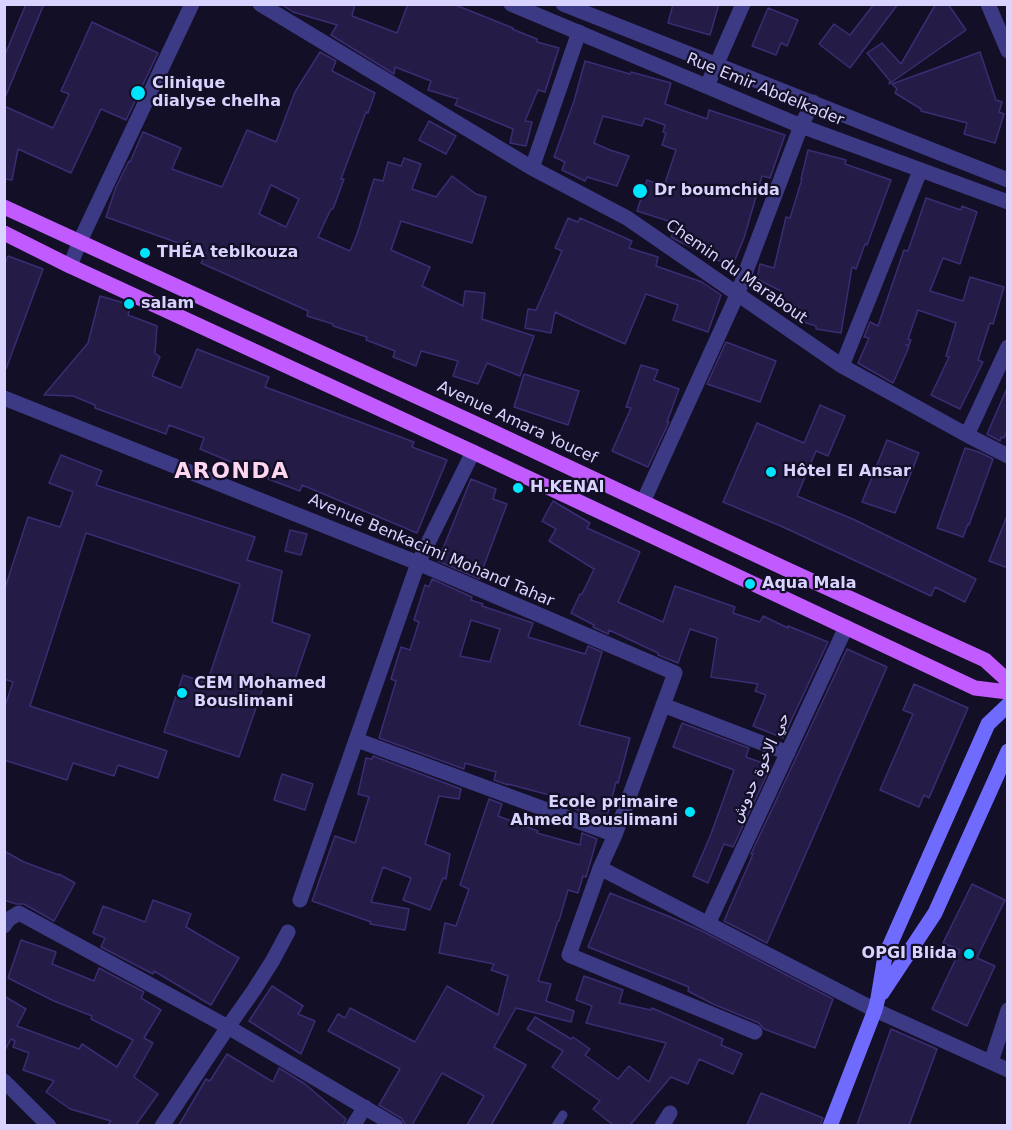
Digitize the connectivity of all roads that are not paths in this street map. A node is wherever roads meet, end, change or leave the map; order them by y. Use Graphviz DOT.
graph roads {
  1 [pos="192,4"];
  2 [pos="260,4"];
  3 [pos="511,4"];
  4 [pos="563,4"];
  5 [pos="742,4"];
  6 [pos="988,4"];
  7 [pos="579,32"];
  8 [pos="1007,48"];
  9 [pos="717,65"];
  10 [pos="707,86"];
  11 [pos="813,102"];
  12 [pos="801,126"];
  13 [pos="532,168"];
  14 [pos="920,171"];
  15 [pos="1008,180"];
  16 [pos="1008,202"];
  17 [pos="4,207"];
  18 [pos="4,233"];
  19 [pos="80,241"];
  20 [pos="70,266"];
  21 [pos="737,295"];
  22 [pos="1008,347"];
  23 [pos="842,366"];
  24 [pos="4,398"];
  25 [pos="485,428"];
  26 [pos="967,435"];
  27 [pos="473,452"];
  28 [pos="1008,456"];
  29 [pos="643,502"];
  30 [pos="418,563"];
  31 [pos="846,627"];
  32 [pos="1008,681"];
  33 [pos="1008,692"];
  34 [pos="663,705"];
  35 [pos="1008,705"];
  36 [pos="357,740"];
  37 [pos="1008,751"];
  38 [pos="788,753"];
  39 [pos="615,836"];
  40 [pos="600,868"];
  41 [pos="300,900"];
  42 [pos="708,924"];
  43 [pos="4,926"];
  44 [pos="288,932"];
  45 [pos="877,1004"];
  46 [pos="1008,1011"];
  47 [pos="228,1027"];
  48 [pos="755,1032"];
  49 [pos="991,1062"];
  50 [pos="1008,1070"];
  51 [pos="4,1081"];
  52 [pos="365,1107"];
  53 [pos="563,1115"];
  54 [pos="49,1125"];
  55 [pos="162,1125"];
  56 [pos="354,1125"];
  57 [pos="396,1125"];
  58 [pos="556,1125"];
  59 [pos="830,1125"];
  1 -- 19 [label="street"];
  2 -- 13 [label="street, Chemin du Marabout"];
  3 -- 7 [label="street, Rue Emir Abdelkader"];
  4 -- 9 [label="street, Rue Emir Abdelkader"];
  5 -- 9 [label="street"];
  6 -- 8 [label="street"];
  7 -- 10 [label="street, Rue Emir Abdelkader"];
  7 -- 13 [label="street"];
  9 -- 10 [label="street"];
  9 -- 11 [label="street, Rue Emir Abdelkader"];
  10 -- 12 [label="street, Rue Emir Abdelkader"];
  11 -- 12 [label="street"];
  11 -- 15 [label="street, Rue Emir Abdelkader"];
  12 -- 14 [label="street, Rue Emir Abdelkader"];
  12 -- 21 [label="street"];
  13 -- 21 [label="street, Chemin du Marabout"];
  14 -- 16 [label="street, Rue Emir Abdelkader"];
  14 -- 23 [label="street"];
  17 -- 19 [label="main road, Avenue Amara Youcef"];
  18 -- 20 [label="main road"];
  19 -- 20 [label="street"];
  19 -- 25 [label="main road, Avenue Amara Youcef"];
  20 -- 27 [label="main road"];
  21 -- 23 [label="street, Chemin du Marabout"];
  21 -- 29 [label="street"];
  22 -- 26 [label="street"];
  23 -- 26 [label="street, Chemin du Marabout"];
  24 -- 30 [label="street, Avenue Benkacimi Mohand Tahar"];
  25 -- 27 [label="main road"];
  25 -- 29 [label="main road, Avenue Amara Youcef"];
  26 -- 28 [label="street, Chemin du Marabout"];
  27 -- 30 [label="street"];
  27 -- 31 [label="main road"];
  29 -- 32 [label="main road, Avenue Amara Youcef"];
  30 -- 34 [label="street, Avenue Benkacimi Mohand Tahar"];
  30 -- 36 [label="street"];
  31 -- 33 [label="main road"];
  31 -- 38 [label="street, حي الاخوة حدوش"];
  34 -- 38 [label="street"];
  34 -- 39 [label="street"];
  35 -- 45 [label="main road"];
  36 -- 39 [label="street"];
  36 -- 41 [label="street"];
  37 -- 45 [label="main road"];
  38 -- 42 [label="street, حي الاخوة حدوش"];
  39 -- 40 [label="street"];
  40 -- 42 [label="street"];
  40 -- 48 [label="street"];
  42 -- 45 [label="street"];
  43 -- 47 [label="street"];
  44 -- 47 [label="street"];
  45 -- 49 [label="street"];
  45 -- 59 [label="main road"];
  46 -- 49 [label="street"];
  47 -- 52 [label="street"];
  47 -- 55 [label="street"];
  49 -- 50 [label="street"];
  51 -- 54 [label="street"];
  52 -- 56 [label="street"];
  52 -- 57 [label="street"];
  53 -- 58 [label="lane"];
}
